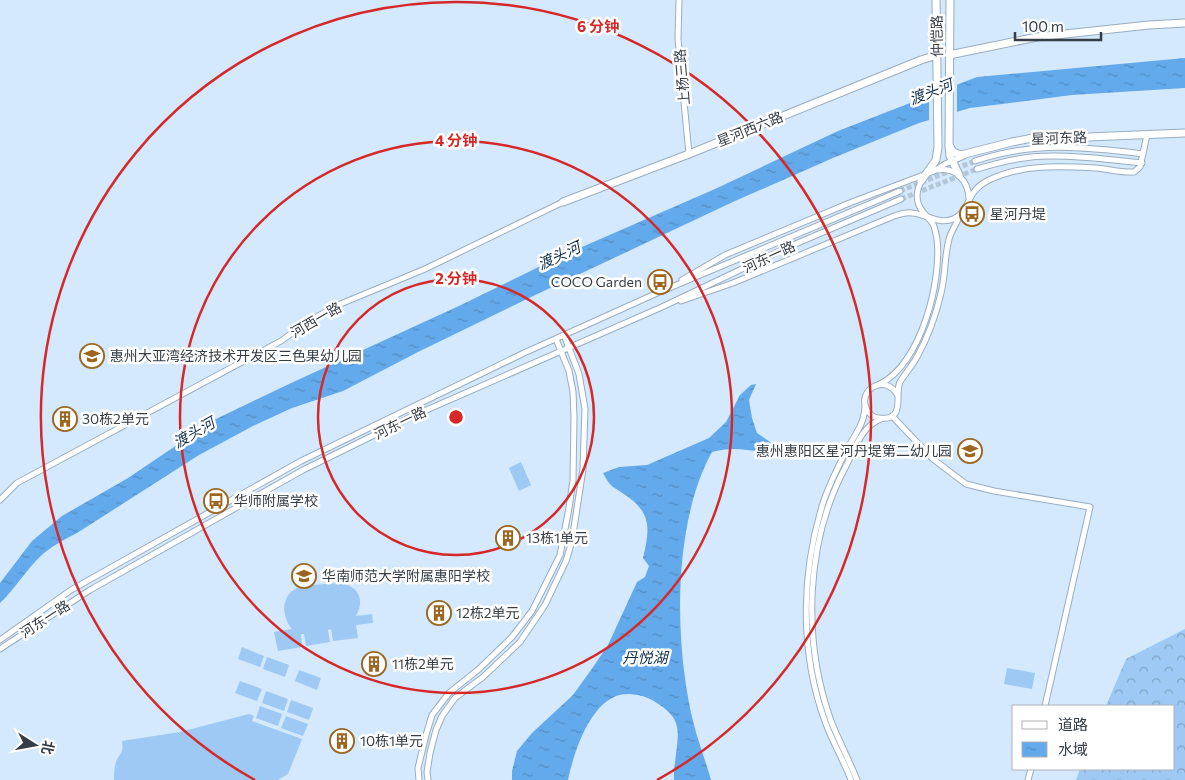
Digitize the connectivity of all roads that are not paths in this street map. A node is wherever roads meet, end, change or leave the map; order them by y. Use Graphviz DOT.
graph roads {
  1 [pos="679,0"];
  2 [pos="936,0"];
  3 [pos="950,0"];
  4 [pos="1185,23"];
  5 [pos="949,55"];
  6 [pos="937,56"];
  7 [pos="1185,133"];
  8 [pos="1147,135"];
  9 [pos="949,145"];
  10 [pos="976,153"];
  11 [pos="689,154"];
  12 [pos="1144,154"];
  13 [pos="952,160"];
  14 [pos="975,161"];
  15 [pos="1142,163"];
  16 [pos="977,169"];
  17 [pos="931,172"];
  18 [pos="959,174"];
  19 [pos="921,181"];
  20 [pos="900,191"];
  21 [pos="969,198"];
  22 [pos="901,199"];
  23 [pos="563,202"];
  24 [pos="961,214"];
  25 [pos="929,217"];
  26 [pos="666,289"];
  27 [pos="662,307"];
  28 [pos="564,335"];
  29 [pos="556,339"];
  30 [pos="569,348"];
  31 [pos="561,352"];
  32 [pos="880,384"];
  33 [pos="898,396"];
  34 [pos="866,406"];
  35 [pos="892,416"];
  36 [pos="881,419"];
  37 [pos="0,500"];
  38 [pos="0,640"];
  39 [pos="0,649"];
  40 [pos="1045,705"];
  41 [pos="419,780"];
  42 [pos="428,780"];
  43 [pos="851,780"];
  44 [pos="857,780"];
  1 -- 11 [label="street, 上杨三路"];
  2 -- 6 [label="street, 仲恺路"];
  3 -- 5 [label="street, 仲恺路"];
  4 -- 5 [label="street"];
  5 -- 9 [label="street, 仲恺路"];
  6 -- 11 [label="street, 星河西六路"];
  6 -- 17 [label="street, 仲恺路"];
  7 -- 8 [label="street, 星河东路"];
  8 -- 10 [label="street, 星河东路"];
  8 -- 12 [label="street"];
  9 -- 10 [label="street, 星河东路"];
  9 -- 13 [label="street"];
  10 -- 13 [label="street"];
  11 -- 23 [label="street, 星河西六路"];
  12 -- 14 [label="street"];
  12 -- 15 [label="street"];
  13 -- 17 [label="street"];
  13 -- 18 [label="street"];
  15 -- 16 [label="street"];
  15 -- 21 [label="street"];
  17 -- 18 [label="street"];
  17 -- 19 [label="street"];
  17 -- 26 [label="street"];
  18 -- 21 [label="street"];
  19 -- 25 [label="street"];
  20 -- 26 [label="street, 河东一路"];
  21 -- 24 [label="street"];
  22 -- 27 [label="street, 河东一路"];
  23 -- 37 [label="street, 河西一路"];
  24 -- 25 [label="street"];
  24 -- 33 [label="street"];
  25 -- 27 [label="street"];
  25 -- 32 [label="street"];
  26 -- 28 [label="street, 河东一路"];
  27 -- 30 [label="street, 河东一路"];
  28 -- 29 [label="street, 河东一路"];
  28 -- 30 [label="street"];
  29 -- 31 [label="street"];
  29 -- 38 [label="street, 河东一路"];
  30 -- 31 [label="street, 河东一路"];
  30 -- 42 [label="street"];
  31 -- 39 [label="street, 河东一路"];
  31 -- 41 [label="street"];
  32 -- 33 [label="street"];
  32 -- 34 [label="street"];
  33 -- 35 [label="street"];
  34 -- 36 [label="street"];
  34 -- 43 [label="street"];
  35 -- 36 [label="street"];
  35 -- 40 [label="street"];
  36 -- 44 [label="street"];
}
